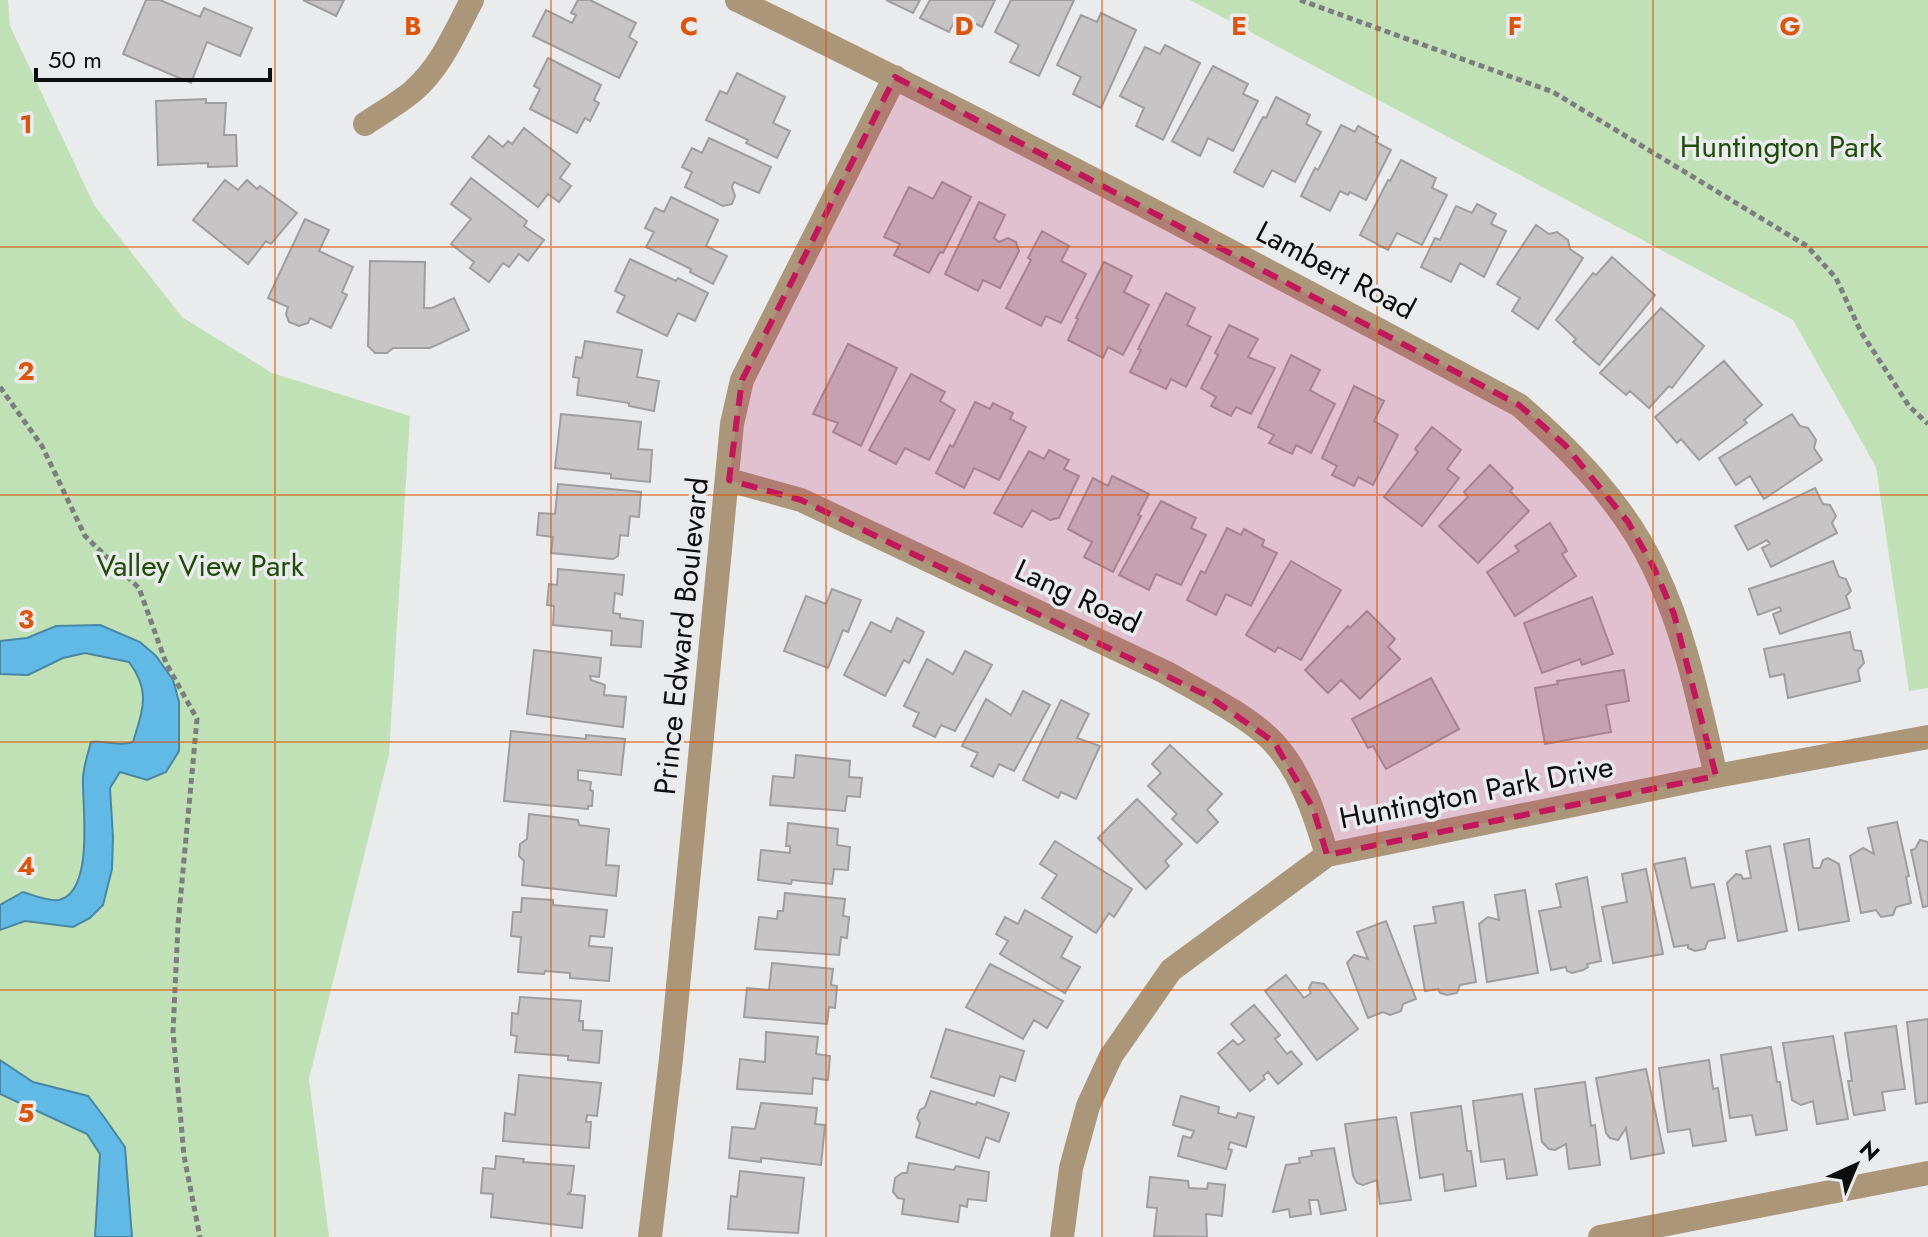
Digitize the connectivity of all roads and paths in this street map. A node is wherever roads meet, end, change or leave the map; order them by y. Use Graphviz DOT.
graph roads {
  1 [pos="472,0"];
  2 [pos="737,0"];
  3 [pos="1304,1"];
  4 [pos="895,77"];
  5 [pos="365,124"];
  6 [pos="0,387"];
  7 [pos="1928,424"];
  8 [pos="729,480"];
  9 [pos="1928,737"];
  10 [pos="1716,776"];
  11 [pos="1327,855"];
  12 [pos="1928,1173"];
  13 [pos="200,1237"];
  14 [pos="650,1237"];
  15 [pos="1062,1237"];
  16 [pos="1600,1237"];
  1 -- 5 [label="street"];
  2 -- 4 [label="street, Lambert Road"];
  3 -- 7 [label="path"];
  4 -- 8 [label="street, Prince Edward Boulevard"];
  4 -- 10 [label="street, Lambert Road"];
  6 -- 13 [label="path"];
  8 -- 11 [label="street, Lang Road"];
  8 -- 14 [label="street, Prince Edward Boulevard"];
  9 -- 10 [label="street, Huntington Park Drive"];
  10 -- 11 [label="street, Huntington Park Drive"];
  11 -- 15 [label="street, Huntington Park Drive"];
  12 -- 16 [label="street"];
}
